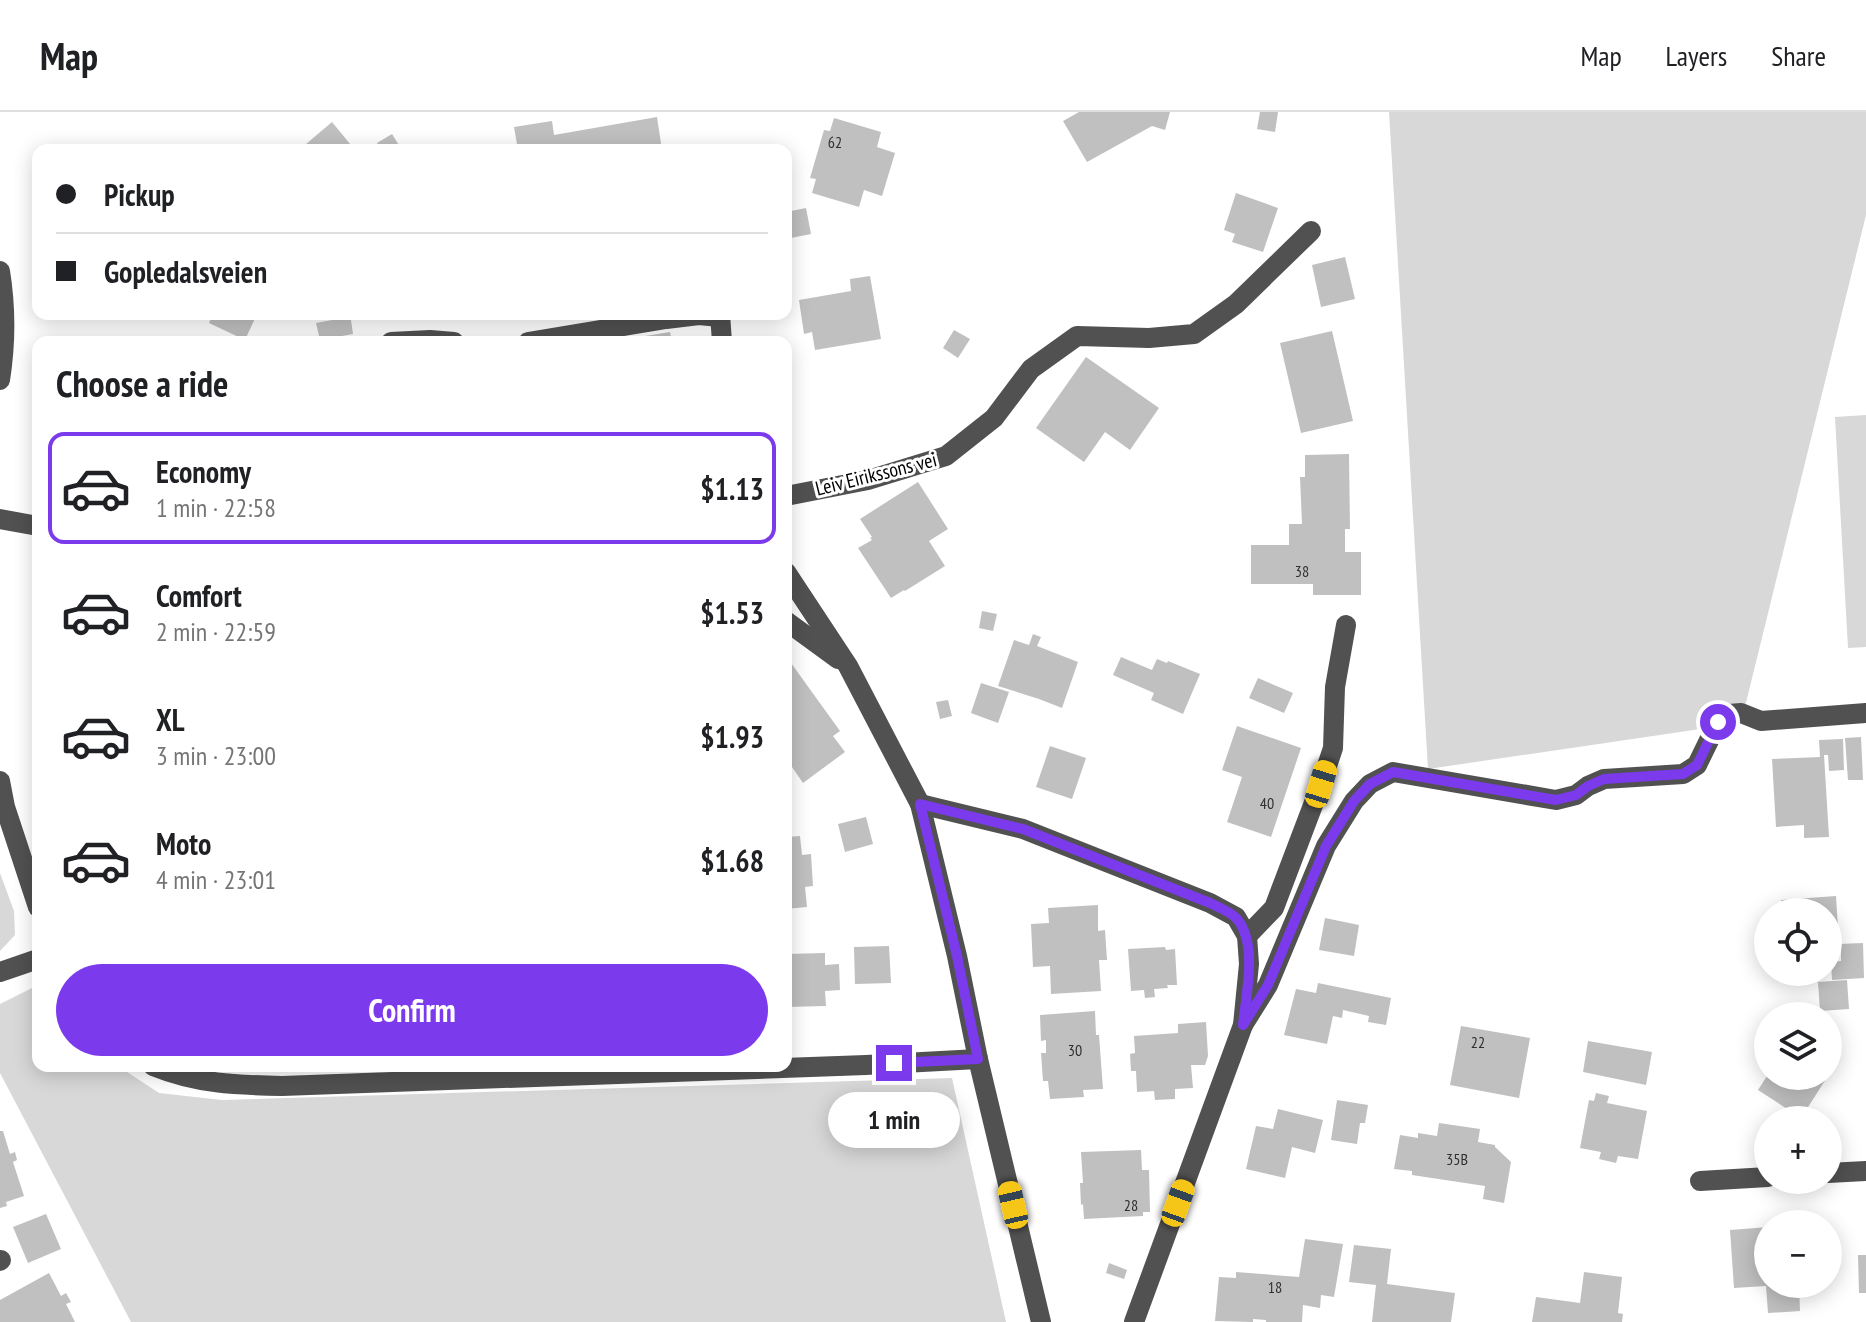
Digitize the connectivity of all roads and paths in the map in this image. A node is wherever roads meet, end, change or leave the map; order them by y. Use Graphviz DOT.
graph roads {
  1 [pos="1311,231"];
  2 [pos="0,271"];
  3 [pos="660,320"];
  4 [pos="564,336"];
  5 [pos="0,380"];
  6 [pos="792,495"];
  7 [pos="0,519"];
  8 [pos="32,525"];
  9 [pos="792,581"];
  10 [pos="792,625"];
  11 [pos="1346,625"];
  12 [pos="848,666"];
  13 [pos="1866,713"];
  14 [pos="0,781"];
  15 [pos="920,804"];
  16 [pos="32,887"];
  17 [pos="1247,936"];
  18 [pos="32,961"];
  19 [pos="0,972"];
  20 [pos="1243,1025"];
  21 [pos="978,1059"];
  22 [pos="792,1068"];
  23 [pos="169,1072"];
  24 [pos="671,1072"];
  25 [pos="1866,1171"];
  26 [pos="1842,1172"];
  27 [pos="1754,1178"];
  28 [pos="1700,1181"];
  29 [pos="1041,1322"];
  30 [pos="1134,1322"];
  1 -- 6 [label="street, Leiv Eirikssons vei"];
  2 -- 5 [label="street"];
  3 -- 4 [label="street"];
  7 -- 8 [label="street"];
  9 -- 12 [label="street"];
  10 -- 12 [label="street"];
  11 -- 17 [label="street"];
  12 -- 15 [label="street"];
  13 -- 20 [label="street"];
  14 -- 16 [label="street"];
  15 -- 17 [label="street"];
  15 -- 21 [label="street"];
  17 -- 20 [label="street"];
  18 -- 19 [label="street"];
  20 -- 30 [label="street"];
  21 -- 22 [label="street"];
  21 -- 29 [label="street"];
  23 -- 24 [label="street"];
  25 -- 26 [label="street"];
  27 -- 28 [label="street"];
}
